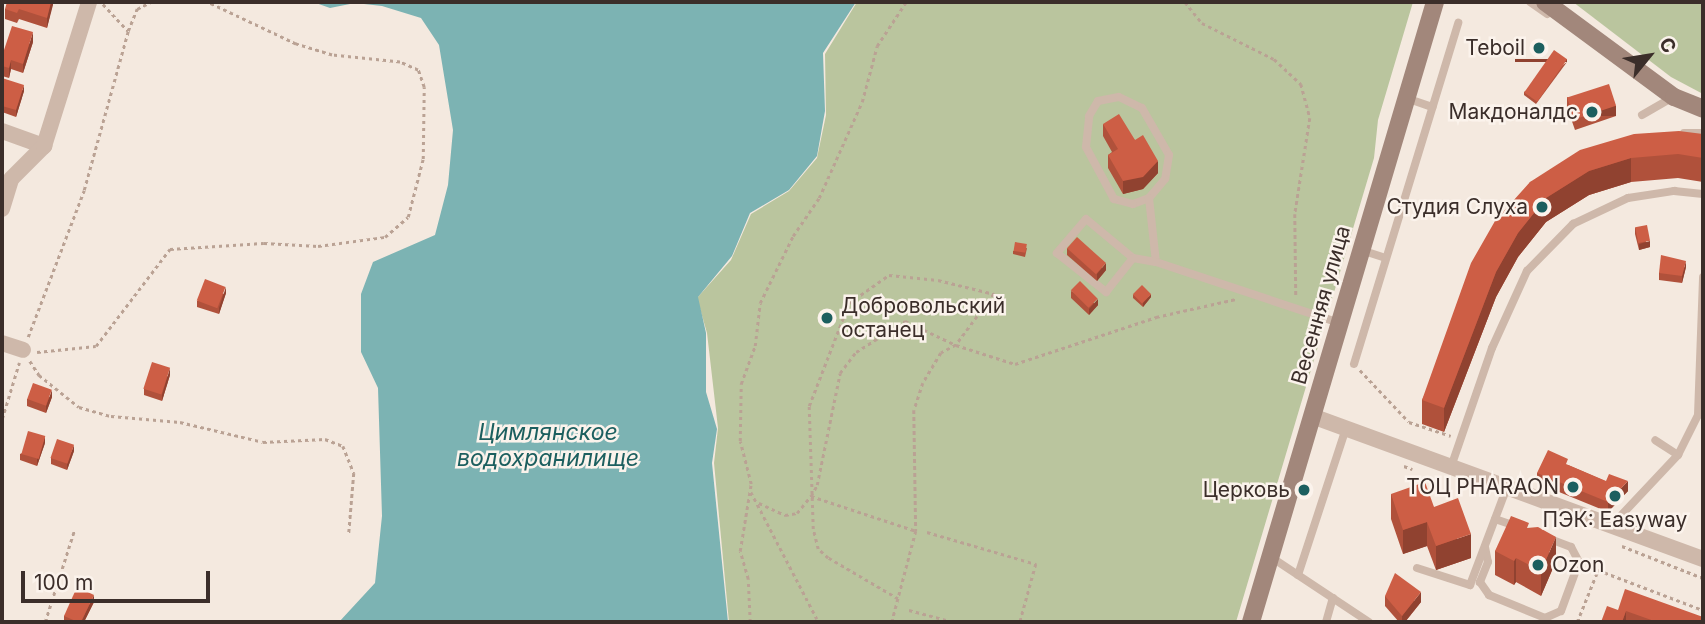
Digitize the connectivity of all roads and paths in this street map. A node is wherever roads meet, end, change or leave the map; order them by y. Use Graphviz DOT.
graph roads {
  1 [pos="89,2"];
  2 [pos="101,2"];
  3 [pos="150,2"];
  4 [pos="207,2"];
  5 [pos="906,2"];
  6 [pos="1185,2"];
  7 [pos="1435,2"];
  8 [pos="1530,2"];
  9 [pos="1545,2"];
  10 [pos="1563,9"];
  11 [pos="1458,23"];
  12 [pos="128,31"];
  13 [pos="1609,59"];
  14 [pos="1674,97"];
  15 [pos="1406,99"];
  16 [pos="1432,107"];
  17 [pos="1703,109"];
  18 [pos="1642,115"];
  19 [pos="2,131"];
  20 [pos="1703,133"];
  21 [pos="1672,135"];
  22 [pos="44,146"];
  23 [pos="1703,194"];
  24 [pos="1149,198"];
  25 [pos="2,209"];
  26 [pos="1361,250"];
  27 [pos="1133,258"];
  28 [pos="1387,258"];
  29 [pos="1156,262"];
  30 [pos="1703,280"];
  31 [pos="1249,293"];
  32 [pos="1296,307"];
  33 [pos="1339,323"];
  34 [pos="2,343"];
  35 [pos="956,345"];
  36 [pos="23,350"];
  37 [pos="1354,363"];
  38 [pos="1312,416"];
  39 [pos="2,419"];
  40 [pos="1346,427"];
  41 [pos="1461,439"];
  42 [pos="1655,440"];
  43 [pos="1678,455"];
  44 [pos="1452,464"];
  45 [pos="1508,484"];
  46 [pos="751,491"];
  47 [pos="811,496"];
  48 [pos="759,503"];
  49 [pos="1495,519"];
  50 [pos="1613,524"];
  51 [pos="1521,528"];
  52 [pos="74,531"];
  53 [pos="916,531"];
  54 [pos="927,532"];
  55 [pos="349,533"];
  56 [pos="1533,533"];
  57 [pos="1485,547"];
  58 [pos="1270,557"];
  59 [pos="1703,559"];
  60 [pos="1417,568"];
  61 [pos="1298,575"];
  62 [pos="1333,598"];
  63 [pos="898,599"];
  64 [pos="909,610"];
  65 [pos="1703,610"];
  66 [pos="817,621"];
  67 [pos="45,622"];
  68 [pos="750,622"];
  69 [pos="892,622"];
  70 [pos="954,622"];
  71 [pos="1020,622"];
  72 [pos="1251,622"];
  73 [pos="1326,622"];
  74 [pos="1369,622"];
  75 [pos="1577,622"];
  1 -- 22 [label="street"];
  2 -- 12 [label="path"];
  3 -- 12 [label="path"];
  4 -- 36 [label="path"];
  5 -- 46 [label="path"];
  6 -- 32 [label="path"];
  7 -- 15 [label="street, Весенняя улица"];
  8 -- 13 [label="lane"];
  9 -- 10 [label="street"];
  10 -- 14 [label="street"];
  11 -- 16 [label="lane"];
  12 -- 36 [label="path"];
  14 -- 17 [label="street"];
  14 -- 18 [label="lane"];
  15 -- 16 [label="lane"];
  15 -- 26 [label="street, Весенняя улица"];
  16 -- 28 [label="lane"];
  19 -- 22 [label="street"];
  20 -- 21 [label="lane"];
  22 -- 25 [label="street"];
  23 -- 41 [label="lane"];
  24 -- 24 [label="lane"];
  24 -- 29 [label="lane"];
  26 -- 28 [label="lane"];
  26 -- 33 [label="street, Весенняя улица"];
  27 -- 27 [label="lane"];
  27 -- 29 [label="lane"];
  28 -- 37 [label="lane"];
  29 -- 31 [label="lane"];
  30 -- 43 [label="lane"];
  31 -- 32 [label="lane"];
  31 -- 35 [label="path"];
  32 -- 33 [label="lane"];
  33 -- 38 [label="street, Весенняя улица"];
  34 -- 36 [label="street"];
  35 -- 47 [label="path"];
  35 -- 47 [label="path"];
  35 -- 53 [label="path"];
  36 -- 39 [label="path"];
  36 -- 55 [label="path"];
  37 -- 41 [label="path"];
  38 -- 40 [label="street"];
  38 -- 58 [label="street, Весенняя улица"];
  40 -- 44 [label="street"];
  40 -- 61 [label="lane"];
  41 -- 44 [label="lane"];
  42 -- 43 [label="lane"];
  43 -- 50 [label="lane"];
  44 -- 45 [label="street"];
  45 -- 49 [label="lane"];
  45 -- 50 [label="street"];
  46 -- 48 [label="path"];
  46 -- 68 [label="path"];
  47 -- 48 [label="path"];
  47 -- 53 [label="path"];
  47 -- 63 [label="path"];
  48 -- 66 [label="path"];
  49 -- 51 [label="lane"];
  49 -- 57 [label="lane"];
  50 -- 59 [label="street"];
  52 -- 67 [label="path"];
  53 -- 63 [label="path"];
  54 -- 71 [label="path"];
  56 -- 57 [label="lane"];
  57 -- 60 [label="lane"];
  58 -- 61 [label="lane"];
  58 -- 72 [label="street, Весенняя улица"];
  61 -- 62 [label="lane"];
  62 -- 73 [label="lane"];
  62 -- 74 [label="lane"];
  63 -- 69 [label="path"];
  64 -- 70 [label="path"];
  65 -- 75 [label="path"];
}
